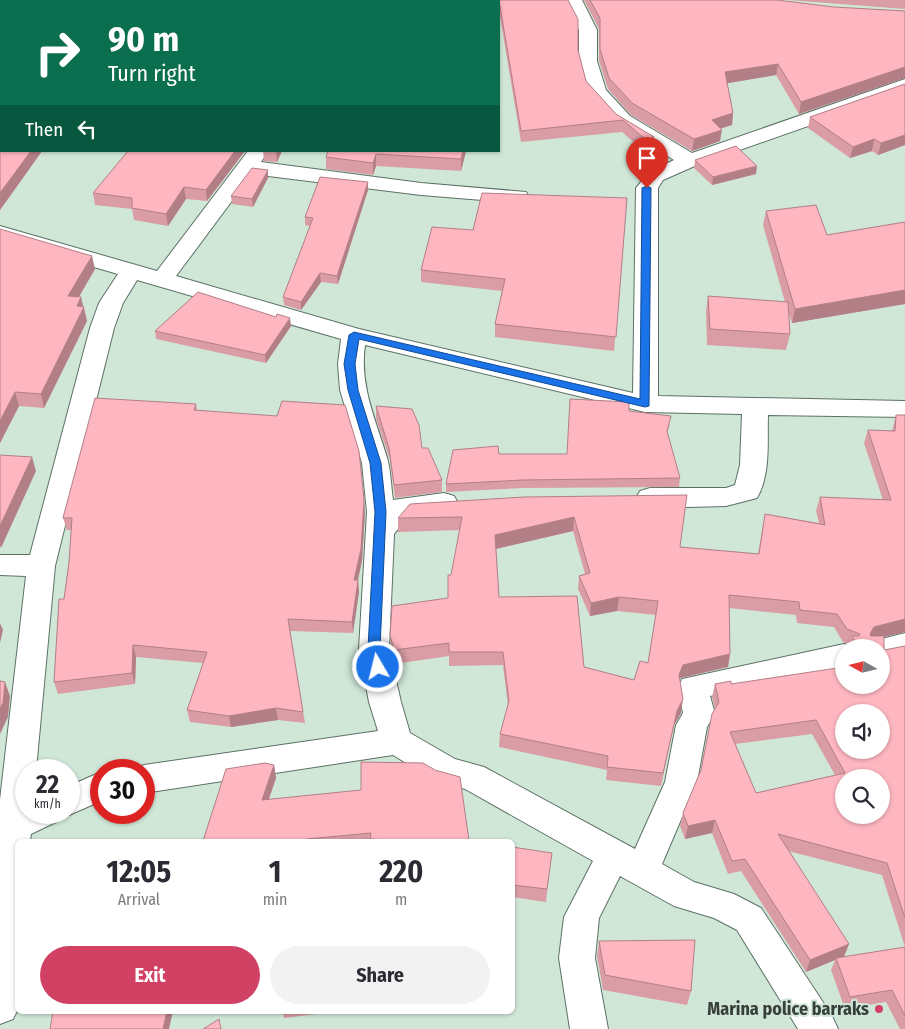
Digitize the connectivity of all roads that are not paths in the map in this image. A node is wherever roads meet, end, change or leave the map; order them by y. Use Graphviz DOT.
graph roads {
  1 [pos="573,0"];
  2 [pos="905,85"];
  3 [pos="252,159"];
  4 [pos="690,161"];
  5 [pos="540,198"];
  6 [pos="0,233"];
  7 [pos="131,272"];
  8 [pos="162,280"];
  9 [pos="354,335"];
  10 [pos="645,404"];
  11 [pos="755,406"];
  12 [pos="905,409"];
  13 [pos="627,498"];
  14 [pos="465,502"];
  15 [pos="380,532"];
  16 [pos="0,565"];
  17 [pos="41,566"];
  18 [pos="905,645"];
  19 [pos="890,648"];
  20 [pos="835,658"];
  21 [pos="397,741"];
  22 [pos="155,776"];
  23 [pos="11,806"];
  24 [pos="628,863"];
  25 [pos="0,1007"];
  26 [pos="588,1029"];
  27 [pos="819,1029"];
  1 -- 4 [label="street"];
  2 -- 4 [label="street"];
  3 -- 5 [label="street"];
  3 -- 8 [label="street"];
  4 -- 10 [label="street"];
  6 -- 7 [label="street"];
  7 -- 8 [label="street"];
  7 -- 17 [label="street"];
  8 -- 9 [label="street"];
  9 -- 10 [label="street"];
  9 -- 15 [label="street"];
  10 -- 11 [label="street"];
  11 -- 12 [label="street"];
  11 -- 13 [label="street"];
  14 -- 15 [label="street"];
  15 -- 21 [label="street"];
  16 -- 17 [label="street"];
  17 -- 23 [label="street"];
  18 -- 19 [label="street"];
  20 -- 24 [label="street"];
  21 -- 22 [label="street"];
  21 -- 24 [label="street"];
  23 -- 25 [label="street"];
  24 -- 26 [label="street"];
  24 -- 27 [label="street"];
}
